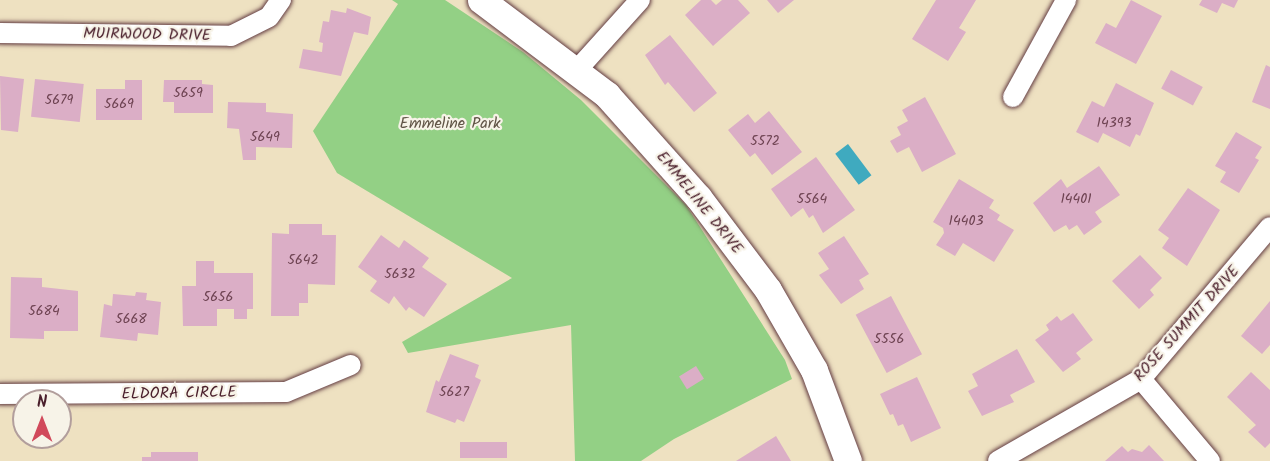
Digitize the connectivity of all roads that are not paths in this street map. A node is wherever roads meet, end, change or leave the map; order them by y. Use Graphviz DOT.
graph roads {
  1 [pos="281,0"];
  2 [pos="481,0"];
  3 [pos="640,0"];
  4 [pos="1066,0"];
  5 [pos="0,33"];
  6 [pos="577,70"];
  7 [pos="1013,97"];
  8 [pos="1270,227"];
  9 [pos="351,364"];
  10 [pos="1141,379"];
  11 [pos="0,394"];
  12 [pos="848,461"];
  13 [pos="998,461"];
  14 [pos="1210,461"];
  1 -- 5 [label="street, MUIRWOOD DRIVE"];
  2 -- 6 [label="street, EMMELINE DRIVE"];
  3 -- 6 [label="street"];
  4 -- 7 [label="street"];
  6 -- 12 [label="street, EMMELINE DRIVE"];
  8 -- 10 [label="street, ROSE SUMMIT DRIVE"];
  9 -- 11 [label="street, ELDORA CIRCLE"];
  10 -- 13 [label="street, ROSE SUMMIT DRIVE"];
  10 -- 14 [label="street"];
}
